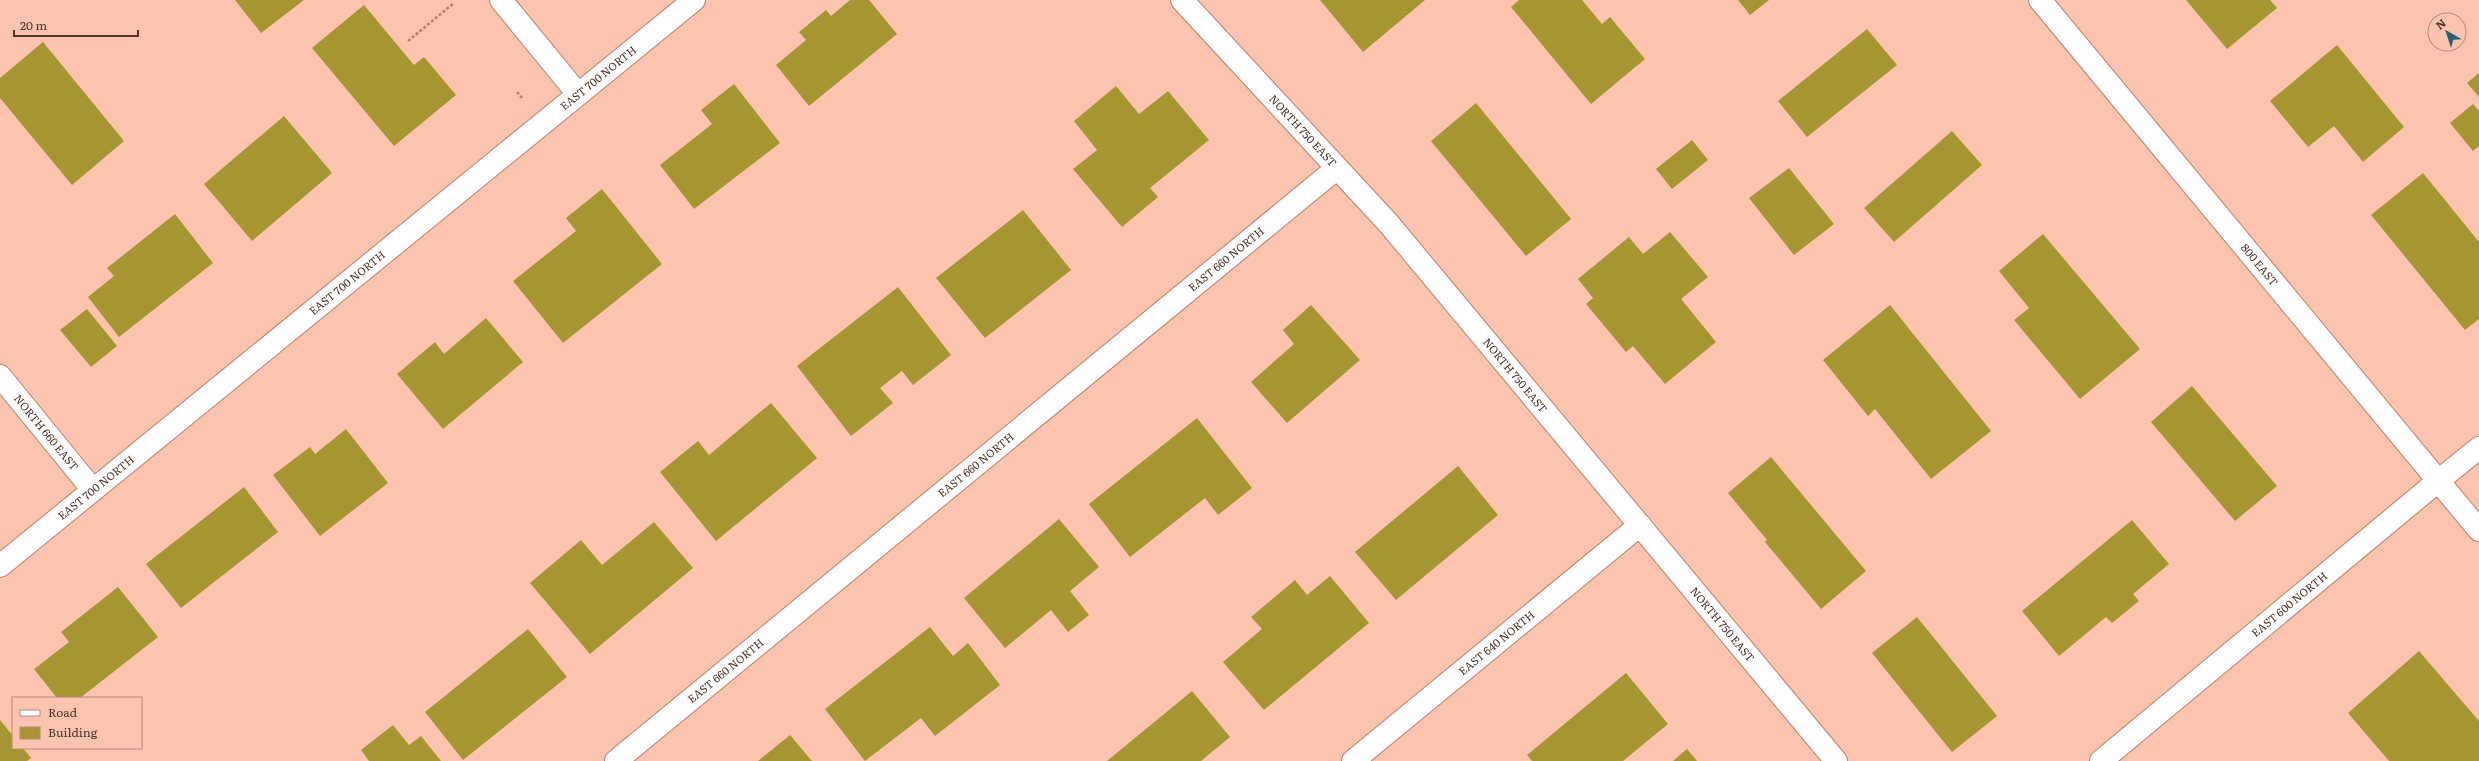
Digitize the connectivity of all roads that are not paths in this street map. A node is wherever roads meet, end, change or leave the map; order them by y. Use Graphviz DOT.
graph roads {
  1 [pos="501,0"];
  2 [pos="694,0"];
  3 [pos="1182,0"];
  4 [pos="2040,0"];
  5 [pos="578,94"];
  6 [pos="1336,169"];
  7 [pos="0,376"];
  8 [pos="2479,448"];
  9 [pos="2438,481"];
  10 [pos="93,490"];
  11 [pos="1640,525"];
  12 [pos="2479,530"];
  13 [pos="0,566"];
  14 [pos="616,761"];
  15 [pos="1353,761"];
  16 [pos="1836,761"];
  17 [pos="2100,761"];
  1 -- 5 [label="street"];
  2 -- 5 [label="street, EAST 700 NORTH"];
  3 -- 6 [label="street, NORTH 750 EAST"];
  4 -- 9 [label="street, 800 EAST"];
  5 -- 10 [label="street, EAST 700 NORTH"];
  6 -- 11 [label="street, NORTH 750 EAST"];
  6 -- 14 [label="street, EAST 660 NORTH"];
  7 -- 10 [label="street, NORTH 660 EAST"];
  8 -- 9 [label="street, EAST 600 NORTH"];
  9 -- 12 [label="street, 800 EAST"];
  9 -- 17 [label="street, EAST 600 NORTH"];
  10 -- 13 [label="street, EAST 700 NORTH"];
  11 -- 15 [label="street, EAST 640 NORTH"];
  11 -- 16 [label="street, NORTH 750 EAST"];
}
